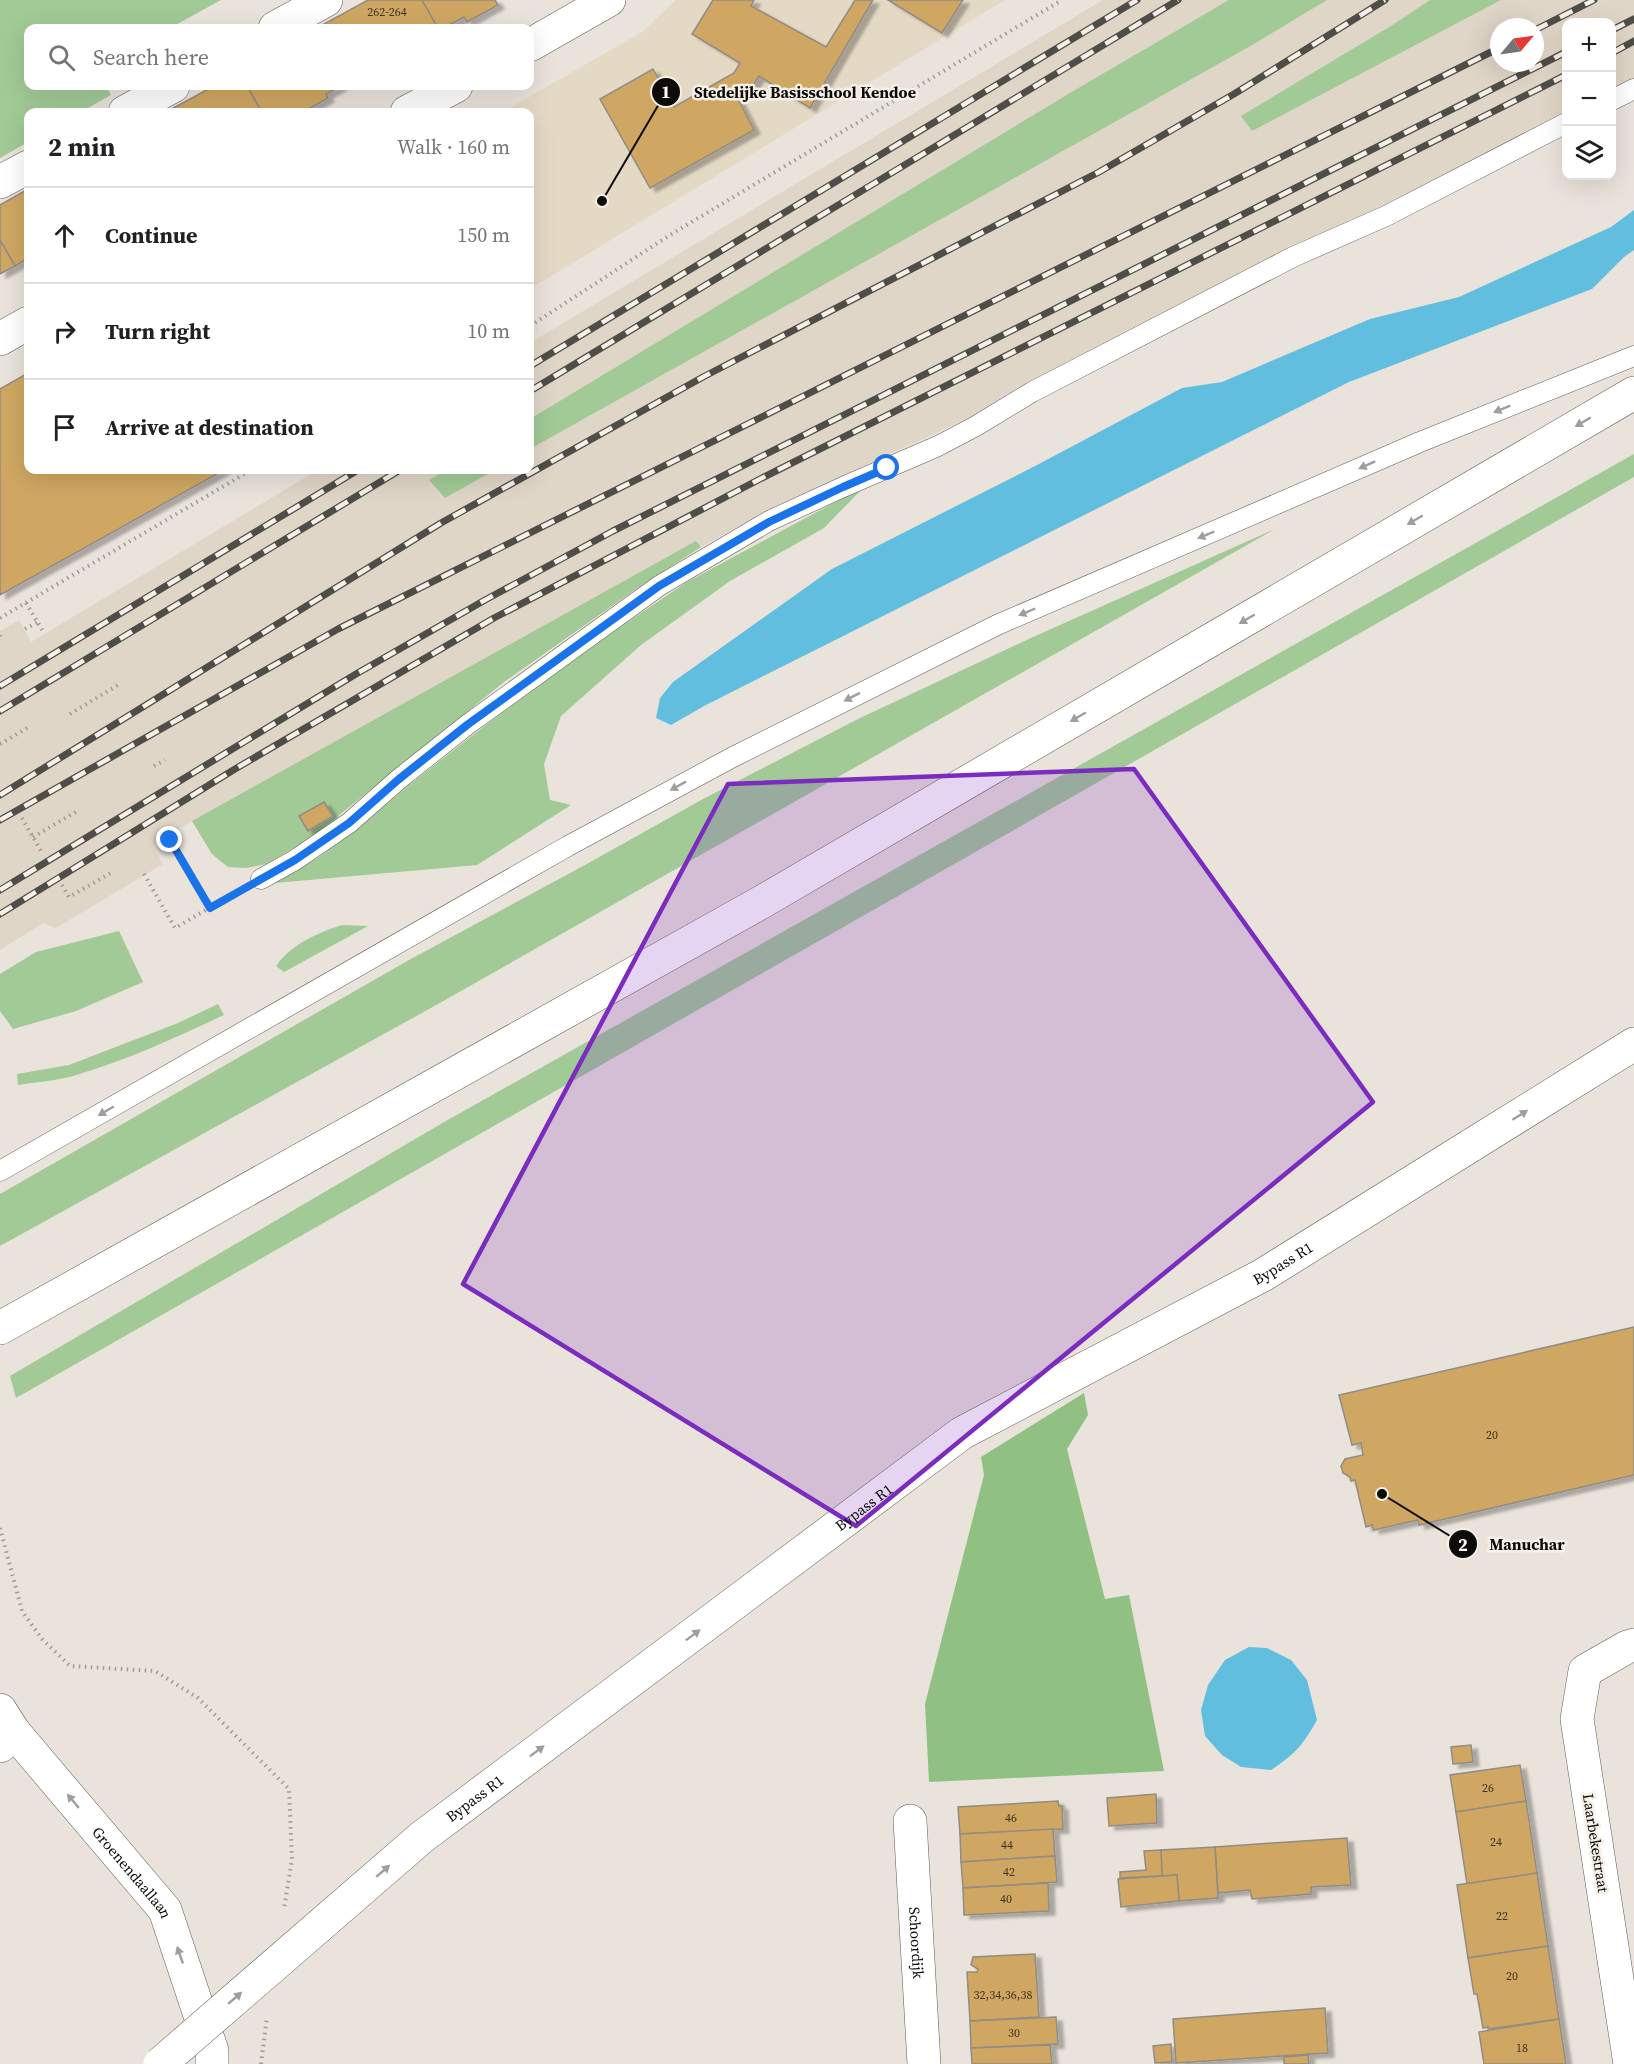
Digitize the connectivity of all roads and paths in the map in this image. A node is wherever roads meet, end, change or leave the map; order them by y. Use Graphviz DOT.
graph roads {
  1 [pos="326,0"];
  2 [pos="609,0"];
  3 [pos="1062,0"];
  4 [pos="282,24"];
  5 [pos="534,43"];
  6 [pos="1634,89"];
  7 [pos="166,90"];
  8 [pos="448,90"];
  9 [pos="1616,98"];
  10 [pos="132,108"];
  11 [pos="415,108"];
  12 [pos="1562,125"];
  13 [pos="24,168"];
  14 [pos="0,183"];
  15 [pos="534,323"];
  16 [pos="24,325"];
  17 [pos="0,339"];
  18 [pos="1634,356"];
  19 [pos="1634,393"];
  20 [pos="244,474"];
  21 [pos="27,603"];
  22 [pos="0,618"];
  23 [pos="38,622"];
  24 [pos="25,629"];
  25 [pos="44,633"];
  26 [pos="118,685"];
  27 [pos="70,714"];
  28 [pos="29,727"];
  29 [pos="0,744"];
  30 [pos="165,760"];
  31 [pos="154,766"];
  32 [pos="79,810"];
  33 [pos="22,818"];
  34 [pos="33,837"];
  35 [pos="170,840"];
  36 [pos="41,851"];
  37 [pos="114,871"];
  38 [pos="144,874"];
  39 [pos="261,879"];
  40 [pos="62,885"];
  41 [pos="210,908"];
  42 [pos="1634,1044"];
  43 [pos="0,1171"];
  44 [pos="0,1328"];
  45 [pos="0,1528"];
  46 [pos="1631,1646"];
  47 [pos="5,1729"];
  48 [pos="910,1821"];
  49 [pos="283,1915"];
  50 [pos="267,2016"];
  51 [pos="159,2064"];
  52 [pos="212,2064"];
  53 [pos="261,2064"];
  54 [pos="924,2064"];
  55 [pos="1630,2064"];
  1 -- 4 [label="main road"];
  2 -- 5 [label="main road"];
  3 -- 15 [label="path"];
  6 -- 9 [label="lane"];
  7 -- 10 [label="main road"];
  8 -- 11 [label="main road"];
  12 -- 39 [label="lane"];
  13 -- 14 [label="main road"];
  16 -- 17 [label="main road"];
  18 -- 43 [label="lane, one-way"];
  19 -- 44 [label="main road, one-way"];
  20 -- 21 [label="path"];
  21 -- 22 [label="path"];
  21 -- 23 [label="path"];
  23 -- 24 [label="path"];
  23 -- 25 [label="path"];
  26 -- 27 [label="path"];
  28 -- 29 [label="path"];
  30 -- 31 [label="path"];
  32 -- 34 [label="path"];
  33 -- 34 [label="path"];
  34 -- 36 [label="path"];
  35 -- 41 [label="path"];
  37 -- 40 [label="path"];
  38 -- 41 [label="path"];
  39 -- 41 [label="path"];
  51 -- 42 [label="main road, Bypass R1, one-way, bridge"];
  45 -- 49 [label="path"];
  46 -- 55 [label="main road, Laarbekestraat"];
  52 -- 47 [label="main road, Groenendaallaan, one-way"];
  48 -- 54 [label="main road, Schoordijk"];
  50 -- 53 [label="path"];
}
